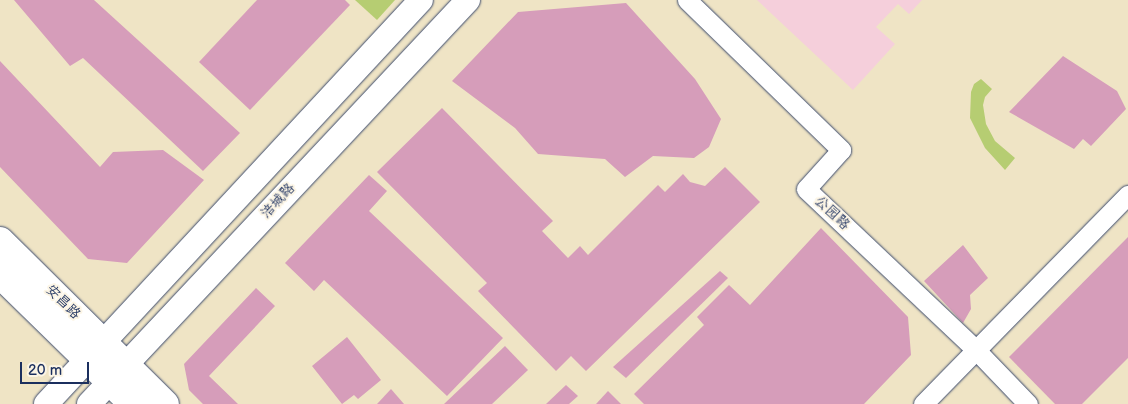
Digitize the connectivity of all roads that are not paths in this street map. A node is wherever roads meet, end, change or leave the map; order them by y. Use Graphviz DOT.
graph roads {
  1 [pos="421,0"];
  2 [pos="468,0"];
  3 [pos="688,0"];
  4 [pos="1128,195"];
  5 [pos="0,240"];
  6 [pos="0,274"];
  7 [pos="976,350"];
  8 [pos="95,351"];
  9 [pos="118,373"];
  10 [pos="46,404"];
  11 [pos="90,404"];
  12 [pos="133,404"];
  13 [pos="165,404"];
  14 [pos="923,404"];
  15 [pos="1028,404"];
  1 -- 8 [label="street"];
  2 -- 9 [label="street, 涪城路"];
  3 -- 7 [label="street, 公园路"];
  4 -- 7 [label="street"];
  5 -- 8 [label="main road, 安昌路"];
  6 -- 8 [label="main road, 安昌路"];
  7 -- 14 [label="street"];
  7 -- 15 [label="street, 公园路"];
  8 -- 9 [label="main road, 安昌路"];
  8 -- 10 [label="street"];
  9 -- 11 [label="street, 涪城路"];
  9 -- 12 [label="main road"];
  9 -- 13 [label="main road"];
}
